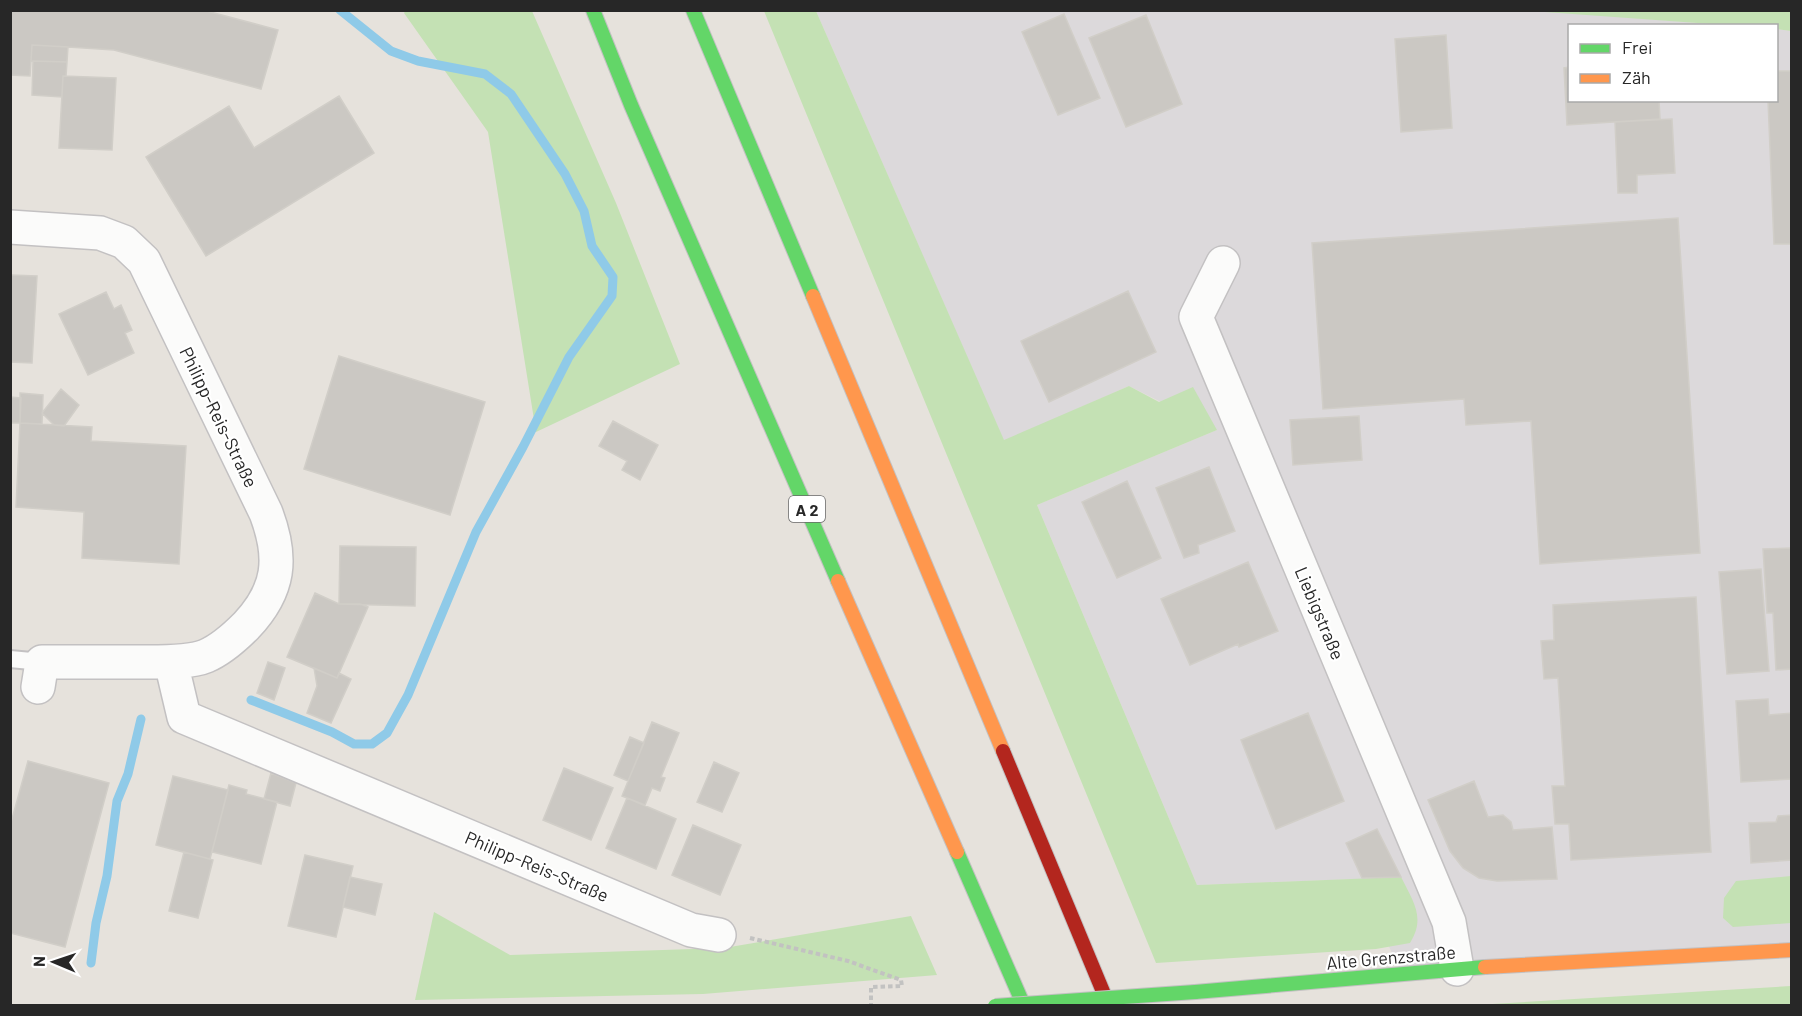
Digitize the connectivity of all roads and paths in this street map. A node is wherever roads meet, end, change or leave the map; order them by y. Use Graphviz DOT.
graph roads {
  1 [pos="593,10"];
  2 [pos="693,10"];
  3 [pos="10,227"];
  4 [pos="1224,263"];
  5 [pos="171,662"];
  6 [pos="30,669"];
  7 [pos="719,935"];
  8 [pos="1791,950"];
  9 [pos="1458,969"];
  10 [pos="872,1005"];
  11 [pos="995,1005"];
  12 [pos="1024,1005"];
  13 [pos="1109,1005"];
  1 -- 12 [label="main road, A 2"];
  2 -- 13 [label="main road"];
  3 -- 5 [label="street, Philipp-Reis-Straße"];
  4 -- 9 [label="street, Liebigstraße"];
  5 -- 6 [label="street, Philipp-Reis-Straße"];
  5 -- 7 [label="street, Philipp-Reis-Straße"];
  7 -- 10 [label="path"];
  8 -- 9 [label="main road, Alte Grenzstraße"];
  9 -- 11 [label="main road, Alte Grenzstraße, bridge"];
}
